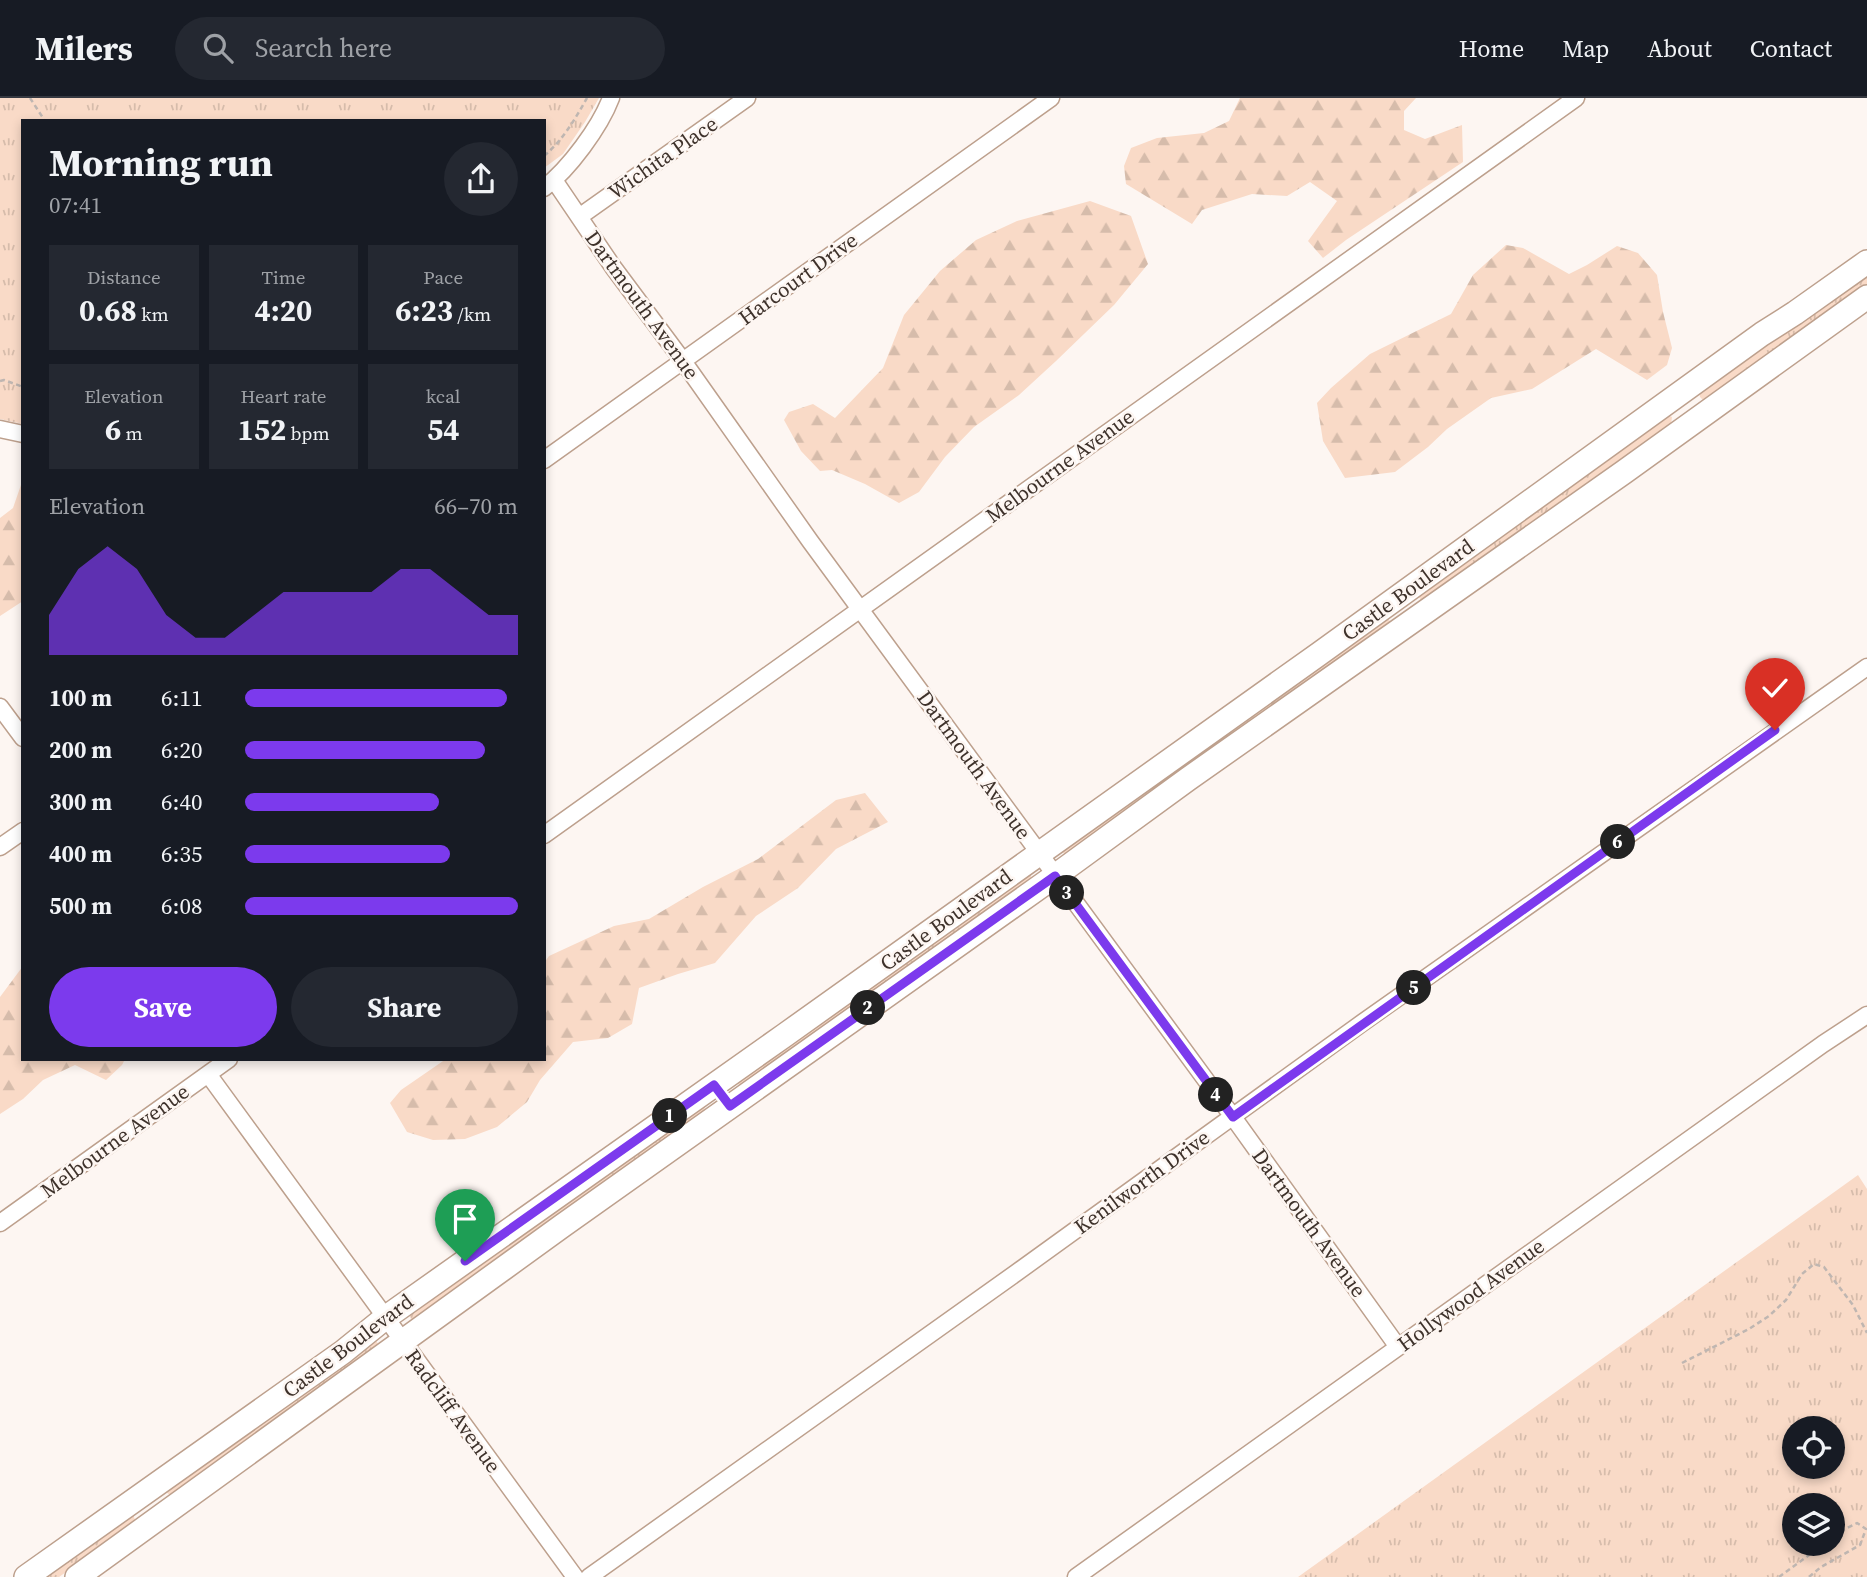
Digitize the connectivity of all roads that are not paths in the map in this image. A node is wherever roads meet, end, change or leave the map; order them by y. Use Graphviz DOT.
graph roads {
  1 [pos="611,98"];
  2 [pos="747,98"];
  3 [pos="1051,98"];
  4 [pos="1576,98"];
  5 [pos="549,184"];
  6 [pos="579,217"];
  7 [pos="1867,262"];
  8 [pos="1867,297"];
  9 [pos="682,361"];
  10 [pos="1679,394"];
  11 [pos="1697,419"];
  12 [pos="0,429"];
  13 [pos="21,434"];
  14 [pos="546,459"];
  15 [pos="1400,596"];
  16 [pos="861,610"];
  17 [pos="1416,618"];
  18 [pos="1867,667"];
  19 [pos="0,707"];
  20 [pos="21,735"];
  21 [pos="21,832"];
  22 [pos="546,834"];
  23 [pos="0,847"];
  24 [pos="1038,854"];
  25 [pos="1055,876"];
  26 [pos="1867,1014"];
  27 [pos="226,1061"];
  28 [pos="208,1074"];
  29 [pos="714,1085"];
  30 [pos="730,1106"];
  31 [pos="1233,1117"];
  32 [pos="0,1223"];
  33 [pos="385,1318"];
  34 [pos="402,1341"];
  35 [pos="1398,1347"];
  36 [pos="146,1492"];
  37 [pos="163,1516"];
  38 [pos="26,1577"];
  39 [pos="77,1577"];
  40 [pos="575,1577"];
  41 [pos="589,1577"];
  42 [pos="1076,1577"];
  1 -- 5 [label="street"];
  2 -- 6 [label="street, Wichita Place"];
  3 -- 9 [label="street, Harcourt Drive"];
  4 -- 16 [label="street, Melbourne Avenue"];
  5 -- 6 [label="street, Dartmouth Avenue"];
  6 -- 9 [label="street, Dartmouth Avenue"];
  7 -- 10 [label="street, Castle Boulevard"];
  8 -- 11 [label="street, Castle Boulevard"];
  9 -- 14 [label="street, Harcourt Drive"];
  9 -- 16 [label="street, Dartmouth Avenue"];
  10 -- 11 [label="street"];
  10 -- 15 [label="street, Castle Boulevard"];
  11 -- 17 [label="street, Castle Boulevard"];
  12 -- 13 [label="street"];
  15 -- 17 [label="street"];
  15 -- 24 [label="street, Castle Boulevard"];
  16 -- 22 [label="street, Melbourne Avenue"];
  16 -- 24 [label="street, Dartmouth Avenue"];
  17 -- 25 [label="street, Castle Boulevard"];
  18 -- 31 [label="street, Kenilworth Drive"];
  19 -- 20 [label="street"];
  21 -- 23 [label="street"];
  24 -- 25 [label="street, Dartmouth Avenue"];
  24 -- 29 [label="street, Castle Boulevard"];
  25 -- 30 [label="street, Castle Boulevard"];
  25 -- 31 [label="street, Dartmouth Avenue"];
  26 -- 35 [label="street, Hollywood Avenue"];
  27 -- 28 [label="street, Melbourne Avenue"];
  28 -- 32 [label="street, Melbourne Avenue"];
  28 -- 33 [label="street, Radcliff Avenue"];
  29 -- 30 [label="street"];
  29 -- 33 [label="street, Castle Boulevard"];
  30 -- 34 [label="street, Castle Boulevard"];
  31 -- 35 [label="street, Dartmouth Avenue"];
  31 -- 41 [label="street, Kenilworth Drive"];
  33 -- 34 [label="street, Radcliff Avenue"];
  33 -- 36 [label="street, Castle Boulevard"];
  34 -- 37 [label="street, Castle Boulevard"];
  34 -- 40 [label="street, Radcliff Avenue"];
  35 -- 42 [label="street, Hollywood Avenue"];
  36 -- 37 [label="street"];
  36 -- 38 [label="street, Castle Boulevard"];
  37 -- 39 [label="street, Castle Boulevard"];
}
